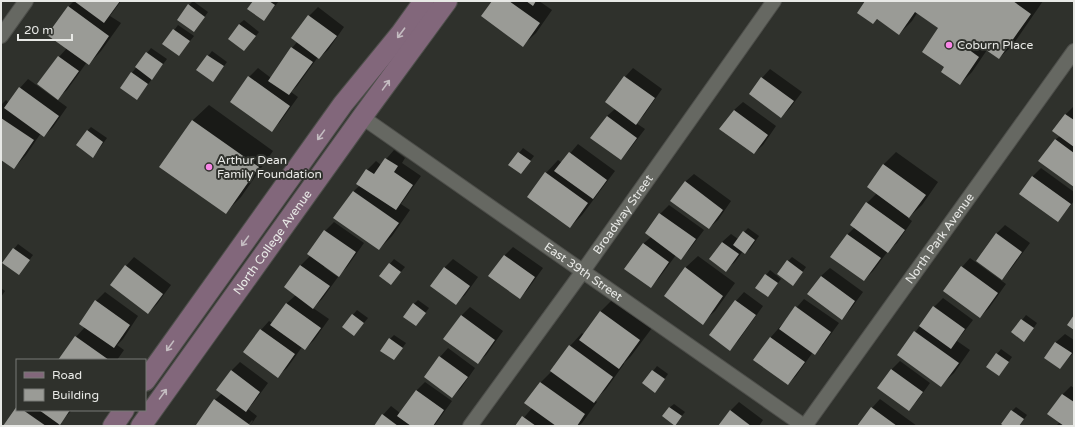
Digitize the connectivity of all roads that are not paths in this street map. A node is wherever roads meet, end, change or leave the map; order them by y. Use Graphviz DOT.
graph roads {
  1 [pos="26,1"];
  2 [pos="424,1"];
  3 [pos="447,1"];
  4 [pos="774,1"];
  5 [pos="1,36"];
  6 [pos="1074,51"];
  7 [pos="362,117"];
  8 [pos="583,271"];
  9 [pos="146,380"];
  10 [pos="123,411"];
  11 [pos="113,426"];
  12 [pos="141,426"];
  13 [pos="470,426"];
  14 [pos="805,426"];
  1 -- 5 [label="street"];
  2 -- 9 [label="main road, North College Avenue, one-way"];
  7 -- 3 [label="main road, North College Avenue, one-way"];
  4 -- 8 [label="street, Broadway Street"];
  6 -- 14 [label="street, North Park Avenue"];
  7 -- 8 [label="street, East 39th Street"];
  12 -- 7 [label="main road, North College Avenue, one-way"];
  8 -- 13 [label="street, Broadway Street"];
  8 -- 14 [label="street, East 39th Street"];
  10 -- 11 [label="main road"];
}
